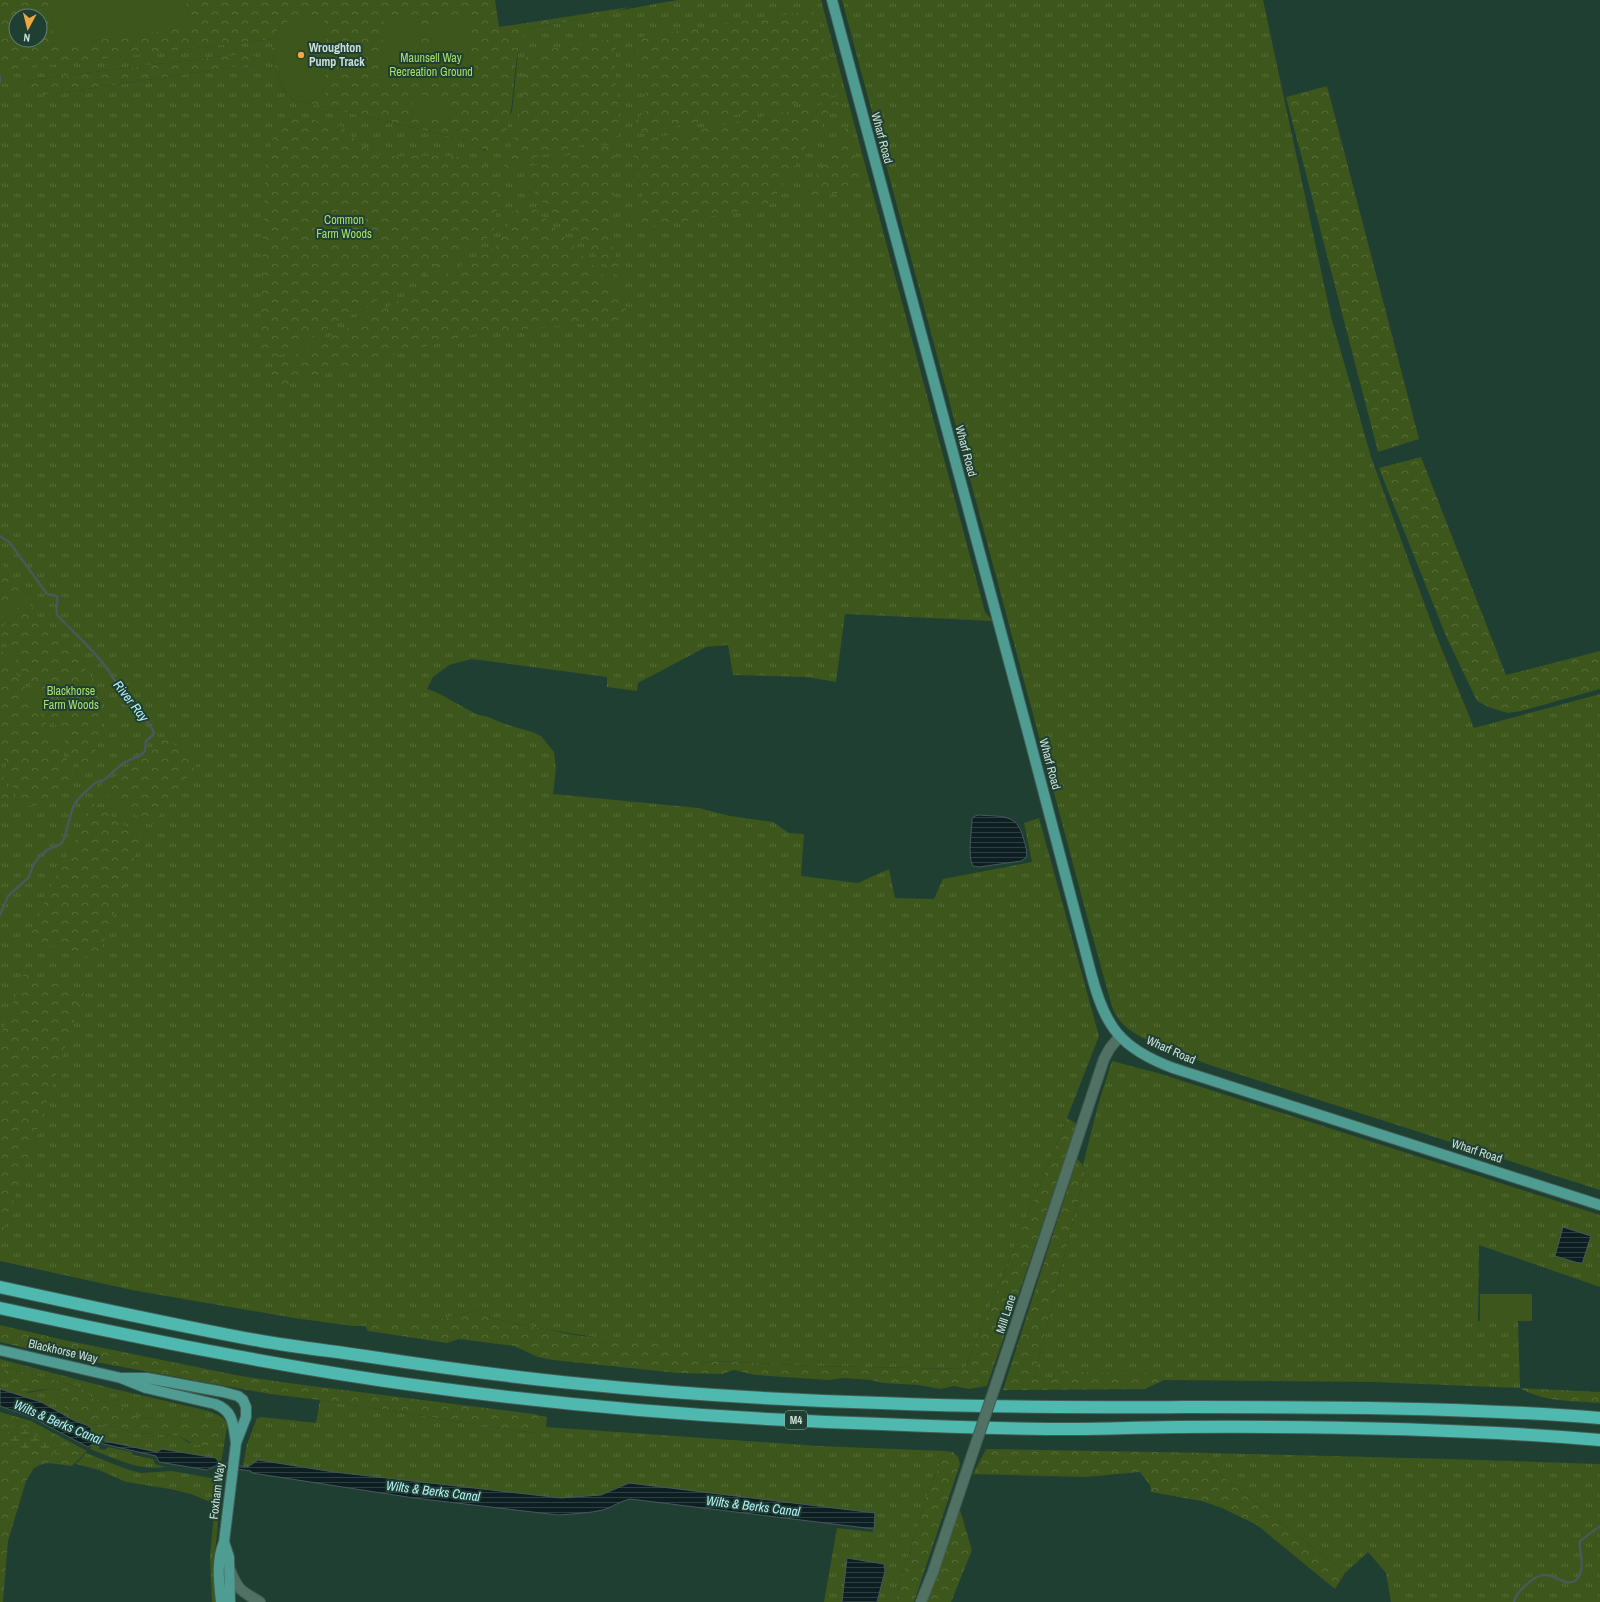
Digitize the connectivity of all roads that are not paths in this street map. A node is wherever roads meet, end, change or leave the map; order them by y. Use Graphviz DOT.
graph roads {
  1 [pos="832,0"];
  2 [pos="1120,1036"];
  3 [pos="1600,1205"];
  4 [pos="0,1287"];
  5 [pos="0,1308"];
  6 [pos="0,1350"];
  7 [pos="121,1378"];
  8 [pos="238,1396"];
  9 [pos="221,1406"];
  10 [pos="1600,1418"];
  11 [pos="1600,1440"];
  12 [pos="236,1443"];
  13 [pos="224,1542"];
  14 [pos="228,1566"];
  15 [pos="221,1602"];
  16 [pos="230,1602"];
  17 [pos="260,1602"];
  18 [pos="921,1602"];
  1 -- 2 [label="main road, Wharf Road"];
  2 -- 3 [label="main road, Wharf Road"];
  2 -- 18 [label="street, Mill Lane, bridge"];
  4 -- 10 [label="highway, M4"];
  5 -- 11 [label="highway, M4"];
  6 -- 7 [label="main road, Blackhorse Way"];
  7 -- 8 [label="main road, Blackhorse Way"];
  7 -- 9 [label="main road, Blackhorse Way"];
  8 -- 12 [label="main road, Foxham Way"];
  9 -- 12 [label="main road, Foxham Way"];
  12 -- 13 [label="main road, Foxham Way"];
  13 -- 14 [label="main road, Foxham Way"];
  13 -- 15 [label="main road, Foxham Way"];
  14 -- 16 [label="main road, Foxham Way"];
  14 -- 17 [label="street"];
}
